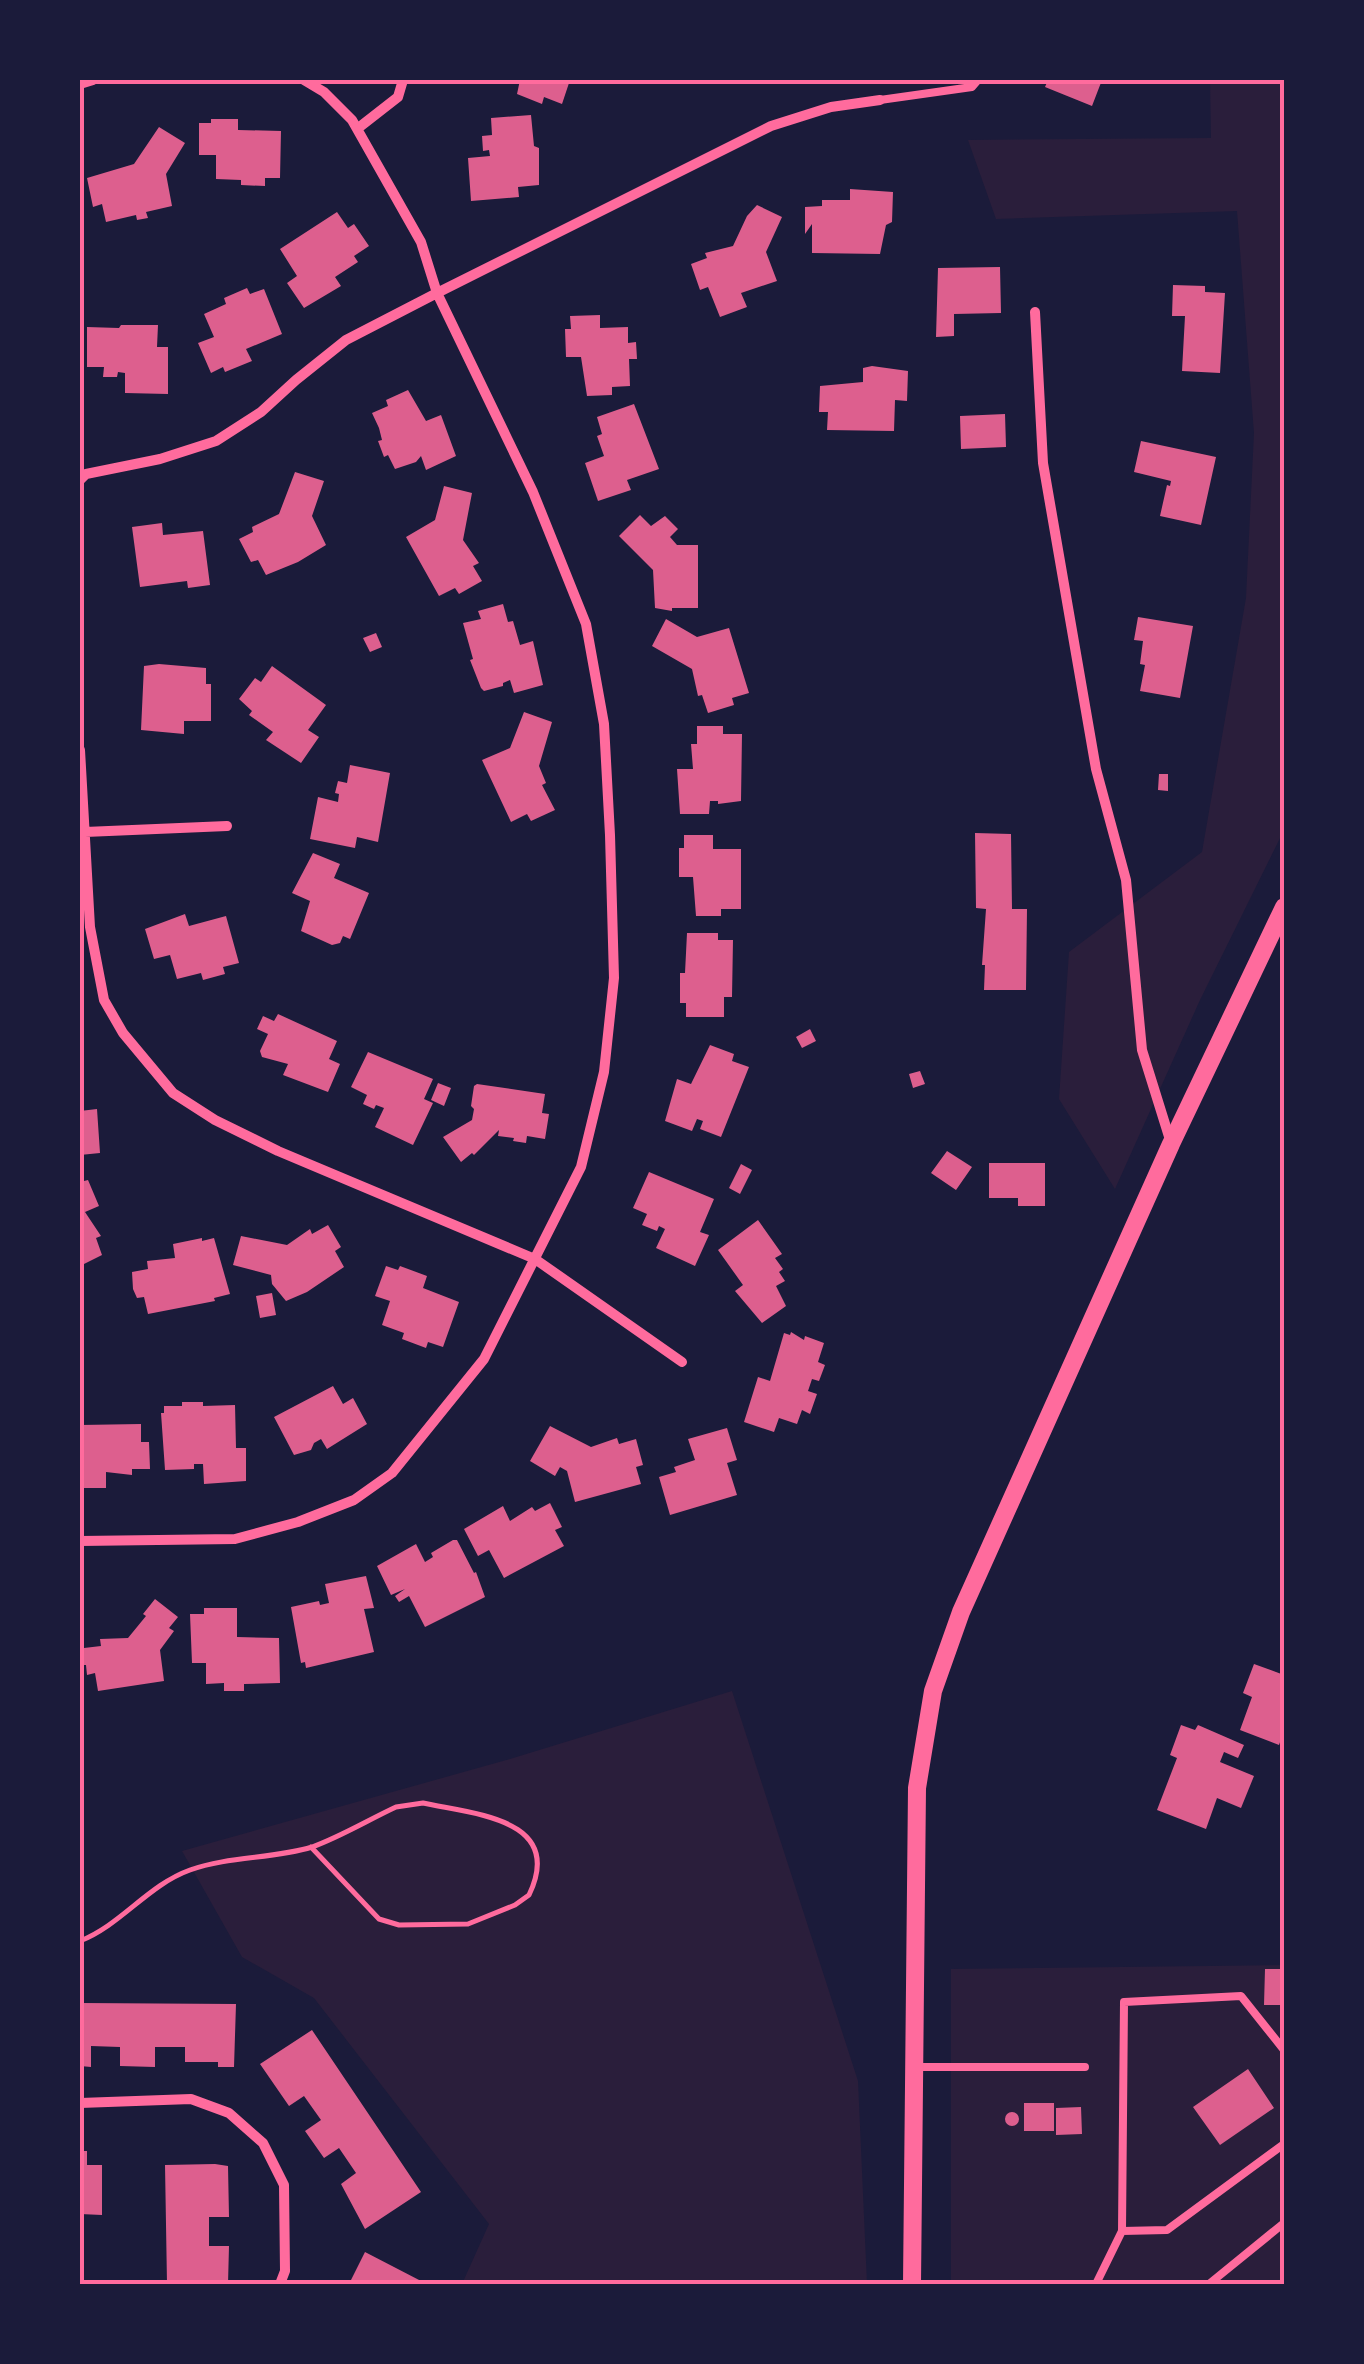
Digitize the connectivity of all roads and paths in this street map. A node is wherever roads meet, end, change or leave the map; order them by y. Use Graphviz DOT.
graph roads {
  1 [pos="93,80"];
  2 [pos="304,80"];
  3 [pos="403,80"];
  4 [pos="978,80"];
  5 [pos="80,84"];
  6 [pos="880,100"];
  7 [pos="357,129"];
  8 [pos="437,292"];
  9 [pos="1035,312"];
  10 [pos="80,480"];
  11 [pos="80,750"];
  12 [pos="227,826"];
  13 [pos="85,832"];
  14 [pos="1284,906"];
  15 [pos="1172,1144"];
  16 [pos="535,1259"];
  17 [pos="682,1362"];
  18 [pos="80,1541"];
  19 [pos="311,1847"];
  20 [pos="80,1941"];
  21 [pos="1284,2050"];
  22 [pos="915,2068"];
  23 [pos="1085,2068"];
  24 [pos="80,2103"];
  25 [pos="1284,2144"];
  26 [pos="1284,2222"];
  27 [pos="1122,2231"];
  28 [pos="280,2284"];
  29 [pos="912,2284"];
  30 [pos="1096,2284"];
  31 [pos="1209,2284"];
  1 -- 5 [label="street"];
  2 -- 7 [label="street"];
  3 -- 7 [label="street"];
  4 -- 6 [label="lane"];
  6 -- 8 [label="street"];
  7 -- 8 [label="street"];
  8 -- 10 [label="street"];
  8 -- 16 [label="street"];
  9 -- 15 [label="street"];
  11 -- 13 [label="street"];
  12 -- 13 [label="street"];
  13 -- 16 [label="street"];
  14 -- 15 [label="street"];
  15 -- 22 [label="street"];
  16 -- 17 [label="street"];
  16 -- 18 [label="street"];
  19 -- 19 [label="path"];
  19 -- 20 [label="path"];
  21 -- 27 [label="lane"];
  22 -- 23 [label="lane"];
  22 -- 29 [label="street"];
  24 -- 28 [label="street"];
  25 -- 27 [label="lane"];
  26 -- 31 [label="lane"];
  27 -- 30 [label="lane"];
}
